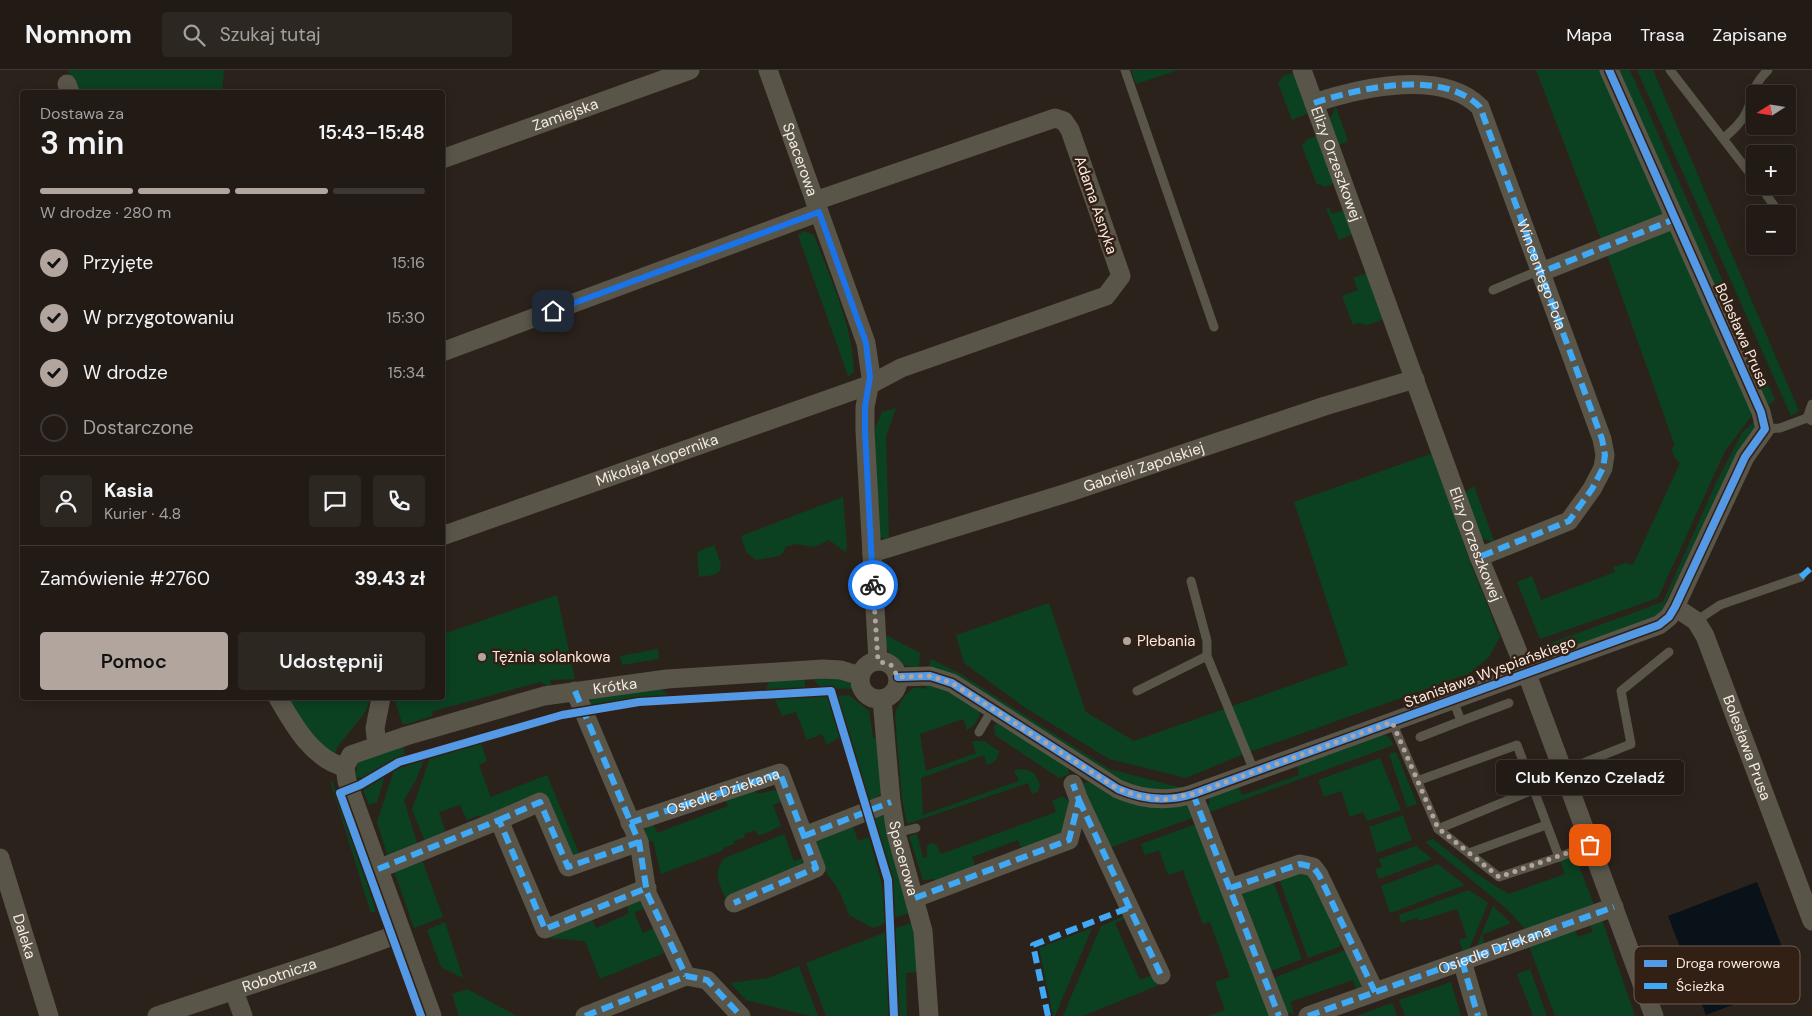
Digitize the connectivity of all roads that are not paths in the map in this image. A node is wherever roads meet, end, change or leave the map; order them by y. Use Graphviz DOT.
graph roads {
  1 [pos="690,70"];
  2 [pos="768,70"];
  3 [pos="1126,70"];
  4 [pos="1302,70"];
  5 [pos="1609,70"];
  6 [pos="1670,70"];
  7 [pos="1768,70"];
  8 [pos="1314,104"];
  9 [pos="1724,138"];
  10 [pos="445,158"];
  11 [pos="1746,168"];
  12 [pos="817,207"];
  13 [pos="1675,219"];
  14 [pos="1544,270"];
  15 [pos="1493,290"];
  16 [pos="1214,327"];
  17 [pos="445,351"];
  18 [pos="1415,379"];
  19 [pos="869,385"];
  20 [pos="1812,404"];
  21 [pos="1810,420"];
  22 [pos="1765,429"];
  23 [pos="445,535"];
  24 [pos="872,553"];
  25 [pos="1479,557"];
  26 [pos="1801,577"];
  27 [pos="1191,581"];
  28 [pos="1675,607"];
  29 [pos="1696,621"];
  30 [pos="1670,652"];
  31 [pos="1207,656"];
  32 [pos="878,661"];
  33 [pos="1527,674"];
  34 [pos="860,676"];
  35 [pos="898,677"];
  36 [pos="575,691"];
  37 [pos="1137,691"];
  38 [pos="882,699"];
  39 [pos="279,700"];
  40 [pos="381,700"];
  41 [pos="1453,700"];
  42 [pos="1509,703"];
  43 [pos="994,708"];
  44 [pos="1392,722"];
  45 [pos="1461,722"];
  46 [pos="979,732"];
  47 [pos="1420,737"];
  48 [pos="377,745"];
  49 [pos="344,767"];
  50 [pos="1082,768"];
  51 [pos="1254,771"];
  52 [pos="1563,771"];
  53 [pos="1417,782"];
  54 [pos="1534,790"];
  55 [pos="1071,791"];
  56 [pos="1193,794"];
  57 [pos="891,802"];
  58 [pos="500,820"];
  59 [pos="630,823"];
  60 [pos="1546,825"];
  61 [pos="916,828"];
  62 [pos="1438,828"];
  63 [pos="896,833"];
  64 [pos="804,836"];
  65 [pos="638,842"];
  66 [pos="1590,845"];
  67 [pos="1469,853"];
  68 [pos="1558,857"];
  69 [pos="0,858"];
  70 [pos="378,869"];
  71 [pos="647,888"];
  72 [pos="1230,888"];
  73 [pos="915,898"];
  74 [pos="734,903"];
  75 [pos="1614,907"];
  76 [pos="1812,921"];
  77 [pos="401,932"];
  78 [pos="1462,961"];
  79 [pos="1634,962"];
  80 [pos="1160,975"];
  81 [pos="686,976"];
  82 [pos="234,991"];
  83 [pos="1375,992"];
  84 [pos="1650,1004"];
  85 [pos="49,1016"];
  86 [pos="157,1016"];
  87 [pos="243,1016"];
  88 [pos="432,1016"];
  89 [pos="585,1016"];
  90 [pos="741,1016"];
  91 [pos="929,1016"];
  92 [pos="1279,1016"];
  93 [pos="1308,1016"];
  94 [pos="1478,1016"];
  95 [pos="1654,1016"];
  1 -- 10 [label="street, Zamiejska"];
  2 -- 12 [label="street, Spacerowa"];
  3 -- 16 [label="lane"];
  4 -- 8 [label="street, Elizy Orzeszkowej"];
  5 -- 13 [label="street, Bolesława Prusa"];
  6 -- 9 [label="lane"];
  7 -- 9 [label="lane"];
  8 -- 14 [label="street, Wincentego Pola"];
  8 -- 18 [label="street, Elizy Orzeszkowej"];
  9 -- 11 [label="lane"];
  12 -- 17 [label="street"];
  12 -- 19 [label="street, Spacerowa"];
  12 -- 19 [label="street, Adama Asnyka"];
  13 -- 14 [label="street"];
  13 -- 22 [label="street, Bolesława Prusa"];
  14 -- 15 [label="lane"];
  14 -- 25 [label="street, Wincentego Pola"];
  18 -- 24 [label="street, Gabrieli Zapolskiej"];
  18 -- 25 [label="street, Elizy Orzeszkowej"];
  19 -- 23 [label="street, Mikołaja Kopernika"];
  19 -- 24 [label="street, Spacerowa"];
  20 -- 21 [label="lane"];
  21 -- 22 [label="lane"];
  22 -- 28 [label="street"];
  24 -- 32 [label="street, Spacerowa"];
  25 -- 33 [label="street, Elizy Orzeszkowej"];
  26 -- 29 [label="lane"];
  27 -- 31 [label="lane"];
  28 -- 29 [label="street, Bolesława Prusa"];
  28 -- 33 [label="street, Stanisława Wyspiańskiego"];
  29 -- 76 [label="street, Bolesława Prusa"];
  30 -- 52 [label="lane"];
  31 -- 37 [label="lane"];
  31 -- 51 [label="lane"];
  32 -- 34 [label="street"];
  32 -- 35 [label="street"];
  33 -- 41 [label="street, Stanisława Wyspiańskiego"];
  33 -- 52 [label="street, Elizy Orzeszkowej"];
  34 -- 36 [label="street, Krótka"];
  34 -- 38 [label="street"];
  35 -- 38 [label="street"];
  35 -- 43 [label="street, Stanisława Wyspiańskiego"];
  36 -- 48 [label="street, Krótka"];
  36 -- 59 [label="street"];
  38 -- 57 [label="street, Spacerowa"];
  39 -- 49 [label="street"];
  40 -- 48 [label="street"];
  41 -- 44 [label="street, Stanisława Wyspiańskiego"];
  41 -- 45 [label="lane"];
  42 -- 45 [label="lane"];
  43 -- 46 [label="lane"];
  43 -- 50 [label="street, Stanisława Wyspiańskiego"];
  44 -- 51 [label="street, Stanisława Wyspiańskiego"];
  44 -- 53 [label="lane"];
  45 -- 47 [label="lane"];
  48 -- 49 [label="street, Krótka"];
  49 -- 70 [label="street"];
  50 -- 55 [label="lane"];
  50 -- 56 [label="street, Stanisława Wyspiańskiego"];
  51 -- 56 [label="street, Stanisława Wyspiańskiego"];
  52 -- 66 [label="street, Elizy Orzeszkowej"];
  53 -- 54 [label="lane"];
  53 -- 62 [label="lane"];
  54 -- 60 [label="lane"];
  54 -- 62 [label="lane"];
  55 -- 73 [label="street"];
  55 -- 80 [label="street"];
  56 -- 72 [label="street"];
  57 -- 63 [label="street, Spacerowa"];
  57 -- 64 [label="street"];
  58 -- 65 [label="street"];
  58 -- 70 [label="street"];
  58 -- 71 [label="street"];
  59 -- 64 [label="street, Osiedle Dziekana"];
  59 -- 65 [label="street"];
  60 -- 67 [label="lane"];
  60 -- 68 [label="lane"];
  61 -- 63 [label="lane"];
  62 -- 67 [label="lane"];
  63 -- 73 [label="street, Spacerowa"];
  64 -- 74 [label="street, Osiedle Dziekana"];
  65 -- 71 [label="street"];
  66 -- 68 [label="lane"];
  66 -- 75 [label="street, Elizy Orzeszkowej"];
  67 -- 68 [label="lane"];
  69 -- 85 [label="street, Daleka"];
  70 -- 77 [label="street"];
  71 -- 81 [label="street"];
  72 -- 83 [label="street"];
  72 -- 92 [label="street"];
  73 -- 91 [label="street, Spacerowa"];
  75 -- 78 [label="street, Osiedle Dziekana"];
  75 -- 79 [label="street, Elizy Orzeszkowej"];
  77 -- 82 [label="street, Robotnicza"];
  77 -- 88 [label="street"];
  78 -- 83 [label="street, Osiedle Dziekana"];
  78 -- 94 [label="street"];
  81 -- 89 [label="street"];
  81 -- 90 [label="street"];
  82 -- 86 [label="street, Robotnicza"];
  82 -- 87 [label="street"];
  83 -- 93 [label="street, Osiedle Dziekana"];
  84 -- 95 [label="street, Elizy Orzeszkowej"];
}
